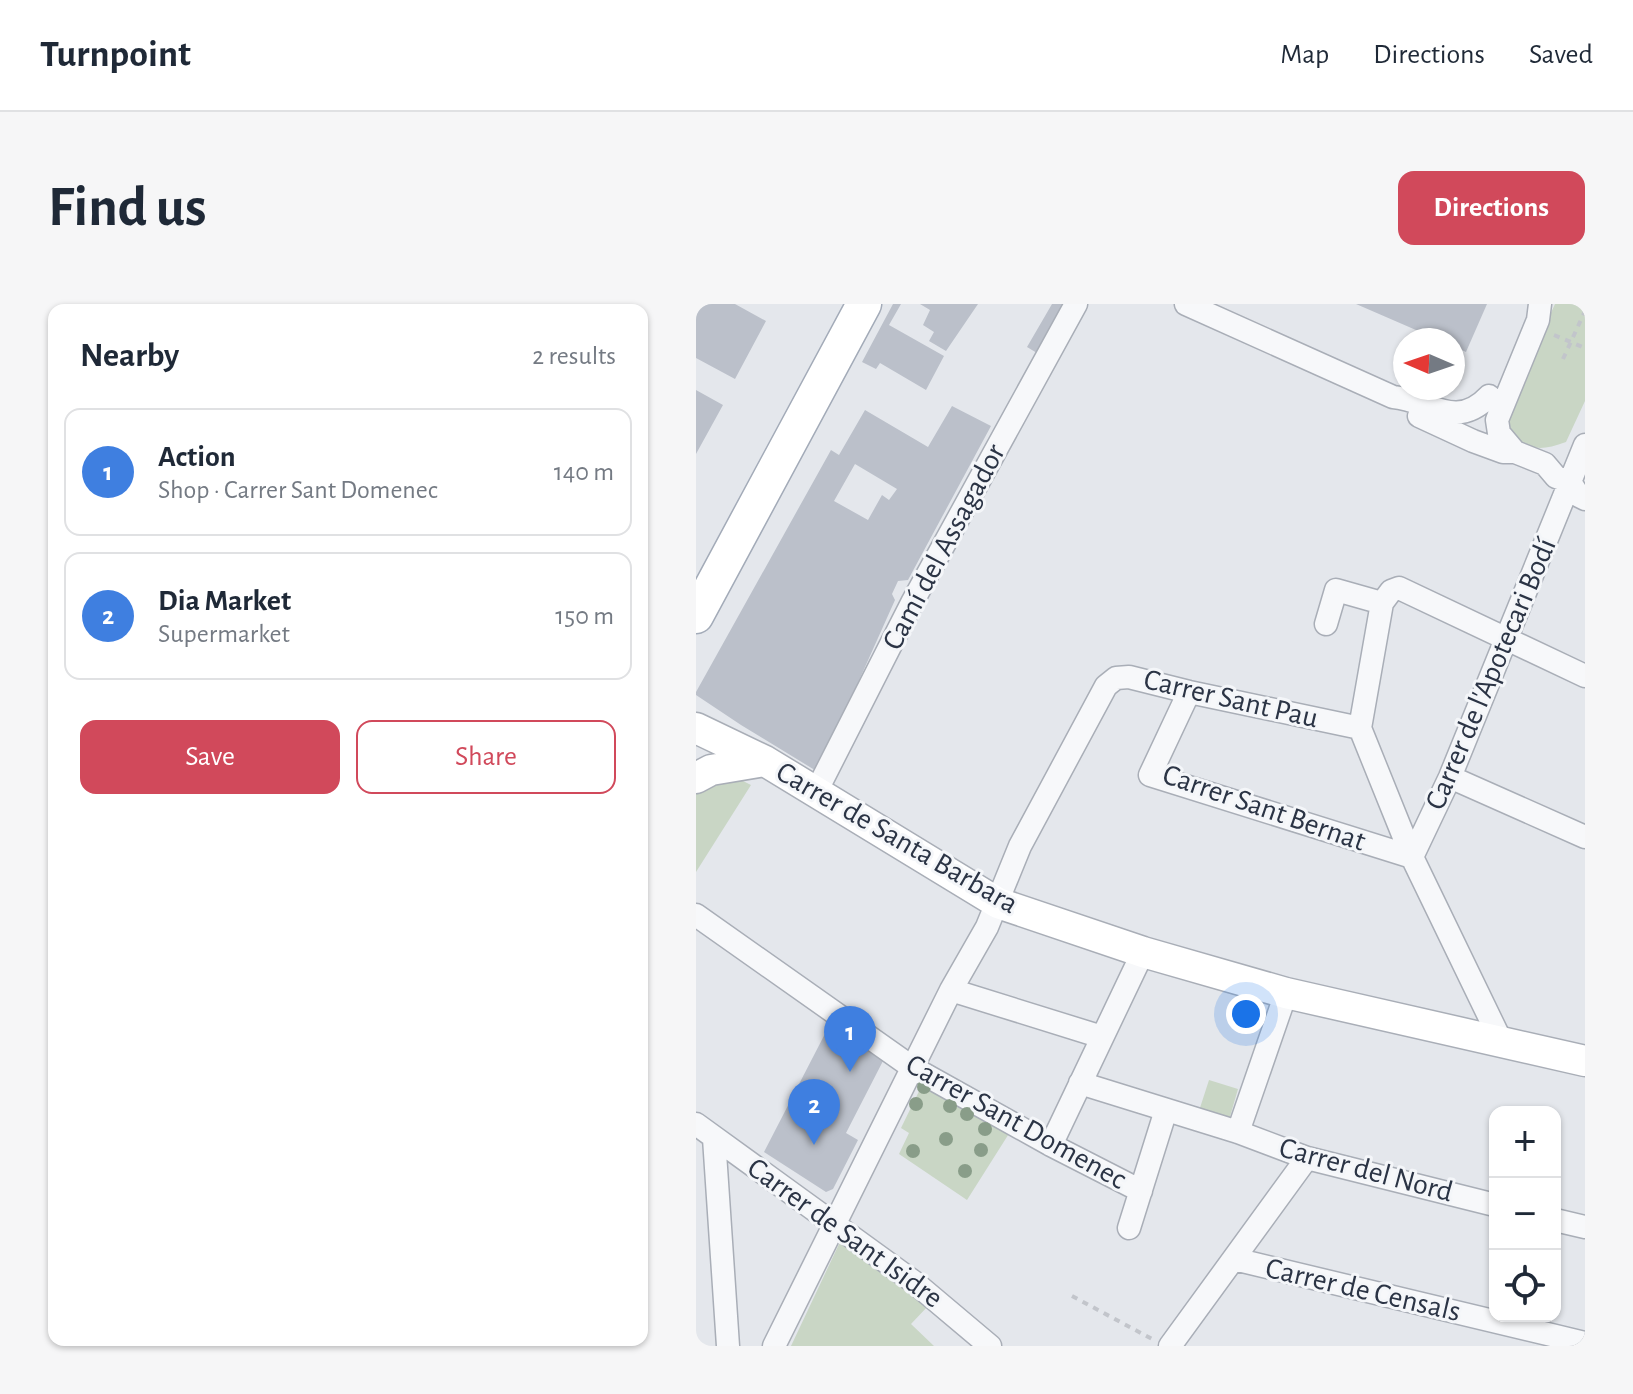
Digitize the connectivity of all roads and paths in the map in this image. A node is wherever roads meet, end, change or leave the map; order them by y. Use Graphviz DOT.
graph roads {
  1 [pos="842,304"];
  2 [pos="864,304"];
  3 [pos="1076,304"];
  4 [pos="1186,304"];
  5 [pos="1540,304"];
  6 [pos="1585,311"];
  7 [pos="1544,331"];
  8 [pos="1571,342"];
  9 [pos="1585,348"];
  10 [pos="1563,359"];
  11 [pos="1393,397"];
  12 [pos="1396,400"];
  13 [pos="1412,400"];
  14 [pos="1484,401"];
  15 [pos="1585,431"];
  16 [pos="1485,445"];
  17 [pos="1585,445"];
  18 [pos="1515,452"];
  19 [pos="1545,464"];
  20 [pos="1577,491"];
  21 [pos="696,572"];
  22 [pos="1386,597"];
  23 [pos="696,616"];
  24 [pos="1326,624"];
  25 [pos="1506,640"];
  26 [pos="1585,676"];
  27 [pos="1189,692"];
  28 [pos="696,728"];
  29 [pos="1360,728"];
  30 [pos="765,761"];
  31 [pos="1450,777"];
  32 [pos="696,778"];
  33 [pos="816,792"];
  34 [pos="1585,837"];
  35 [pos="1412,857"];
  36 [pos="998,903"];
  37 [pos="696,915"];
  38 [pos="1143,952"];
  39 [pos="951,990"];
  40 [pos="1286,993"];
  41 [pos="1102,1037"];
  42 [pos="1501,1041"];
  43 [pos="1585,1061"];
  44 [pos="913,1068"];
  45 [pos="1080,1083"];
  46 [pos="1166,1110"];
  47 [pos="705,1131"];
  48 [pos="1238,1132"];
  49 [pos="1051,1145"];
  50 [pos="1307,1158"];
  51 [pos="1141,1191"];
  52 [pos="1489,1204"];
  53 [pos="1561,1221"];
  54 [pos="836,1224"];
  55 [pos="1585,1227"];
  56 [pos="1129,1228"];
  57 [pos="1234,1259"];
  58 [pos="1072,1296"];
  59 [pos="1585,1343"];
  60 [pos="1164,1345"];
  61 [pos="728,1346"];
  62 [pos="774,1346"];
  63 [pos="990,1346"];
  64 [pos="1170,1346"];
  1 -- 21 [label="main road"];
  2 -- 23 [label="main road"];
  3 -- 33 [label="street, Camí del Assagador"];
  4 -- 11 [label="street"];
  5 -- 14 [label="street"];
  5 -- 18 [label="street"];
  6 -- 8 [label="path"];
  7 -- 8 [label="path"];
  8 -- 9 [label="path"];
  8 -- 10 [label="path"];
  12 -- 16 [label="street"];
  13 -- 14 [label="street"];
  14 -- 16 [label="street"];
  15 -- 19 [label="street"];
  16 -- 18 [label="street"];
  17 -- 20 [label="street, Carrer de l'Apotecari Bodí"];
  18 -- 19 [label="street"];
  19 -- 20 [label="street"];
  20 -- 25 [label="street, Carrer de l'Apotecari Bodí"];
  22 -- 24 [label="street"];
  22 -- 25 [label="street"];
  22 -- 29 [label="street, Carrer Sant Pau"];
  25 -- 26 [label="street"];
  25 -- 31 [label="street, Carrer de l'Apotecari Bodí"];
  27 -- 29 [label="street, Carrer Sant Pau"];
  27 -- 35 [label="street, Carrer Sant Bernat"];
  27 -- 36 [label="street, Carrer Sant Pau"];
  28 -- 30 [label="street, Carrer de Santa Barbara"];
  29 -- 35 [label="street, Carrer Sant Pau"];
  30 -- 32 [label="street, Carrer de Santa Barbara"];
  30 -- 33 [label="street, Carrer de Santa Barbara"];
  31 -- 34 [label="street"];
  31 -- 35 [label="street, Carrer de l'Apotecari Bodí"];
  33 -- 36 [label="street, Carrer de Santa Barbara"];
  35 -- 42 [label="street, Carrer Sant Pau"];
  36 -- 38 [label="street, Carrer de Santa Barbara"];
  36 -- 39 [label="street, Carrer Sant Pau"];
  37 -- 44 [label="street, Carrer Sant Domenec"];
  38 -- 40 [label="street, Carrer de Santa Barbara"];
  38 -- 41 [label="street"];
  39 -- 41 [label="street"];
  39 -- 44 [label="street, Carrer Sant Pau"];
  40 -- 42 [label="street, Carrer de Santa Barbara"];
  40 -- 48 [label="street"];
  41 -- 45 [label="street"];
  42 -- 43 [label="street, Carrer de Santa Barbara"];
  44 -- 49 [label="street, Carrer Sant Domenec"];
  44 -- 54 [label="street, Carrer Sant Pau"];
  45 -- 46 [label="street, Carrer del Nord"];
  45 -- 49 [label="street"];
  46 -- 48 [label="street, Carrer del Nord"];
  46 -- 51 [label="street, Carrer Sant Domenec"];
  47 -- 54 [label="street, Carrer de Sant Isidre"];
  47 -- 61 [label="street"];
  48 -- 50 [label="street, Carrer del Nord"];
  49 -- 51 [label="street, Carrer Sant Domenec"];
  50 -- 52 [label="street, Carrer del Nord"];
  50 -- 57 [label="street"];
  51 -- 56 [label="street, Carrer Sant Domenec"];
  53 -- 55 [label="street"];
  54 -- 62 [label="street, Carrer Sant Pau"];
  54 -- 63 [label="street, Carrer de Sant Isidre"];
  57 -- 59 [label="street, Carrer de Censals"];
  57 -- 64 [label="street"];
  58 -- 60 [label="path"];
}
